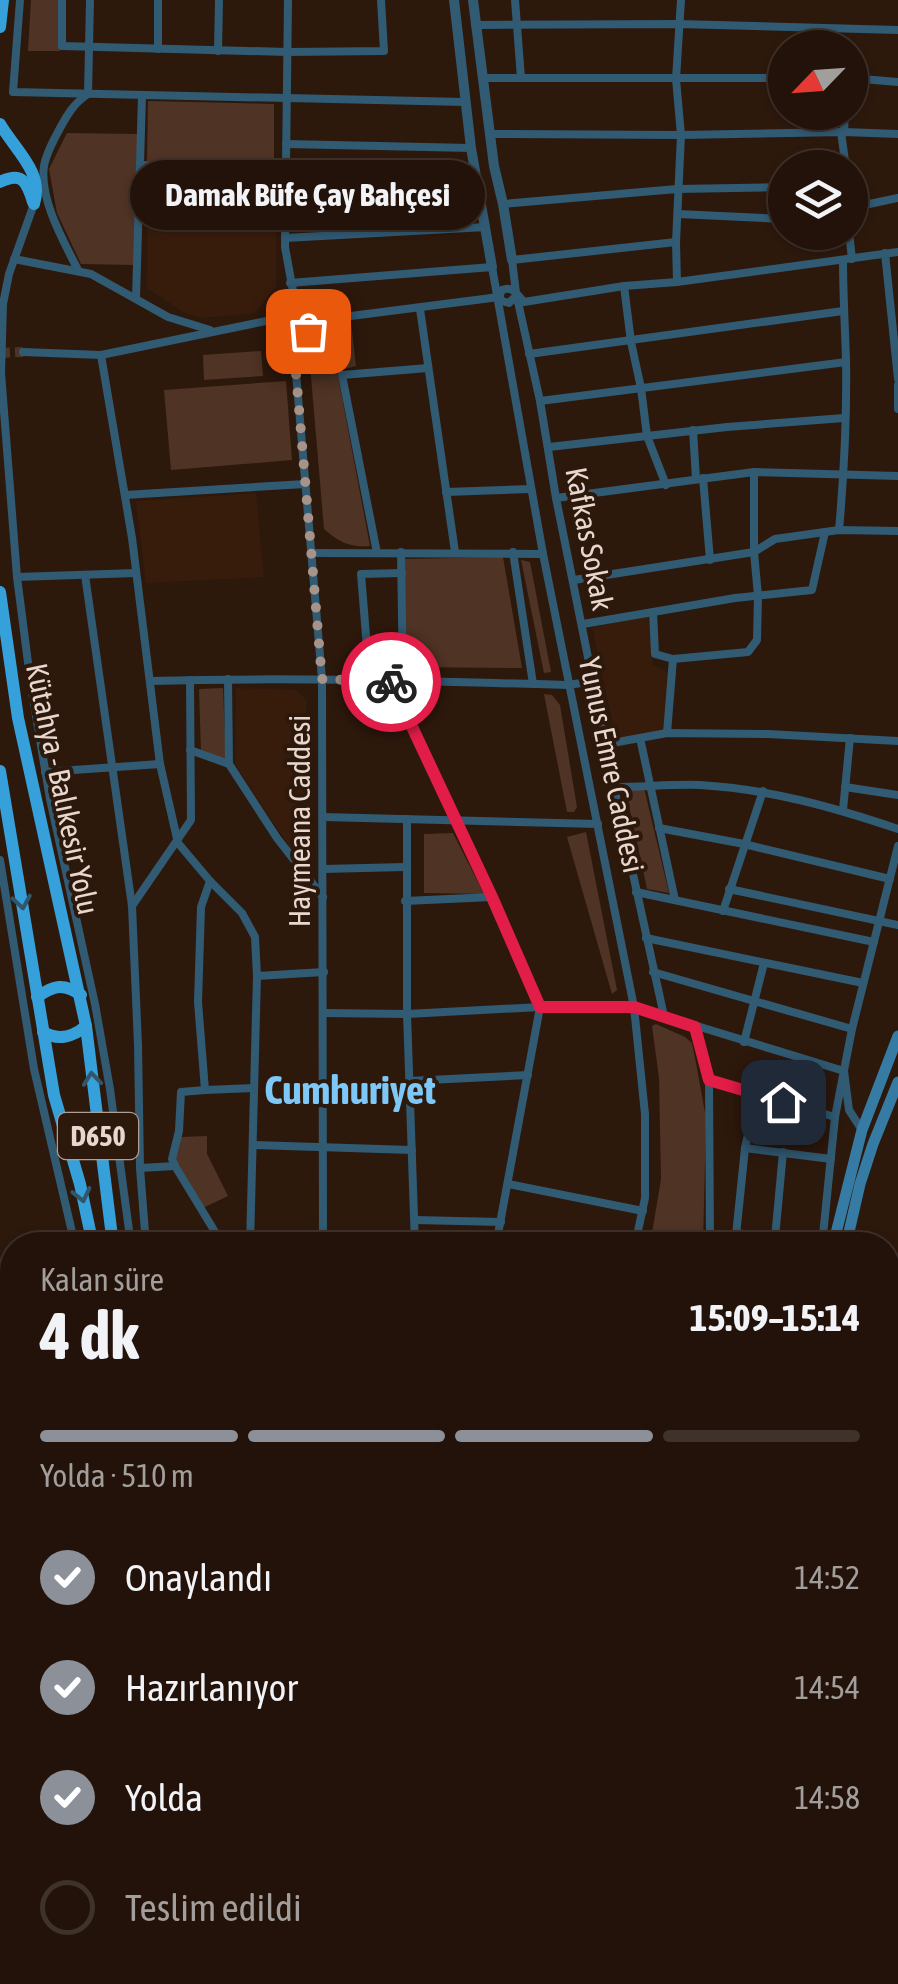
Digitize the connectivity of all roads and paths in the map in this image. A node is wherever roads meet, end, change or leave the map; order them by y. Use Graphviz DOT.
graph roads {
  1 [pos="3,0"];
  2 [pos="20,0"];
  3 [pos="62,0"];
  4 [pos="90,0"];
  5 [pos="158,0"];
  6 [pos="219,0"];
  7 [pos="288,0"];
  8 [pos="380,0"];
  9 [pos="454,0"];
  10 [pos="473,0"];
  11 [pos="516,0"];
  12 [pos="680,0"];
  13 [pos="518,23"];
  14 [pos="475,24"];
  15 [pos="678,24"];
  16 [pos="0,27"];
  17 [pos="898,30"];
  18 [pos="89,46"];
  19 [pos="158,49"];
  20 [pos="218,51"];
  21 [pos="287,52"];
  22 [pos="483,78"];
  23 [pos="521,78"];
  24 [pos="676,78"];
  25 [pos="768,78"];
  26 [pos="868,80"];
  27 [pos="898,82"];
  28 [pos="88,94"];
  29 [pos="142,96"];
  30 [pos="286,99"];
  31 [pos="465,102"];
  32 [pos="0,124"];
  33 [pos="843,132"];
  34 [pos="490,134"];
  35 [pos="898,134"];
  36 [pos="681,136"];
  37 [pos="286,144"];
  38 [pos="471,148"];
  39 [pos="844,150"];
  40 [pos="140,166"];
  41 [pos="286,169"];
  42 [pos="0,182"];
  43 [pos="768,187"];
  44 [pos="677,189"];
  45 [pos="480,190"];
  46 [pos="285,191"];
  47 [pos="898,198"];
  48 [pos="34,204"];
  49 [pos="503,204"];
  50 [pos="868,204"];
  51 [pos="678,214"];
  52 [pos="768,217"];
  53 [pos="486,227"];
  54 [pos="285,238"];
  55 [pos="676,242"];
  56 [pos="847,250"];
  57 [pos="898,252"];
  58 [pos="885,253"];
  59 [pos="14,259"];
  60 [pos="847,259"];
  61 [pos="512,260"];
  62 [pos="492,266"];
  63 [pos="78,270"];
  64 [pos="677,282"];
  65 [pos="290,283"];
  66 [pos="624,286"];
  67 [pos="516,294"];
  68 [pos="895,296"];
  69 [pos="499,297"];
  70 [pos="136,298"];
  71 [pos="295,302"];
  72 [pos="420,308"];
  73 [pos="842,312"];
  74 [pos="276,319"];
  75 [pos="312,321"];
  76 [pos="214,331"];
  77 [pos="293,338"];
  78 [pos="897,340"];
  79 [pos="630,342"];
  80 [pos="23,352"];
  81 [pos="529,354"];
  82 [pos="101,356"];
  83 [pos="846,362"];
  84 [pos="428,368"];
  85 [pos="898,382"];
  86 [pos="641,388"];
  87 [pos="540,401"];
  88 [pos="898,408"];
  89 [pos="844,418"];
  90 [pos="694,430"];
  91 [pos="648,436"];
  92 [pos="549,448"];
  93 [pos="754,472"];
  94 [pos="844,474"];
  95 [pos="898,476"];
  96 [pos="700,479"];
  97 [pos="305,484"];
  98 [pos="666,485"];
  99 [pos="532,489"];
  100 [pos="446,492"];
  101 [pos="125,495"];
  102 [pos="556,498"];
  103 [pos="839,530"];
  104 [pos="898,531"];
  105 [pos="824,532"];
  106 [pos="377,552"];
  107 [pos="402,552"];
  108 [pos="455,552"];
  109 [pos="512,552"];
  110 [pos="754,552"];
  111 [pos="311,553"];
  112 [pos="543,554"];
  113 [pos="710,560"];
  114 [pos="136,573"];
  115 [pos="402,573"];
  116 [pos="85,575"];
  117 [pos="17,577"];
  118 [pos="574,580"];
  119 [pos="0,592"];
  120 [pos="758,596"];
  121 [pos="653,612"];
  122 [pos="582,624"];
  123 [pos="403,648"];
  124 [pos="672,658"];
  125 [pos="228,678"];
  126 [pos="322,679"];
  127 [pos="190,680"];
  128 [pos="594,680"];
  129 [pos="150,682"];
  130 [pos="392,682"];
  131 [pos="404,682"];
  132 [pos="533,684"];
  133 [pos="568,685"];
  134 [pos="667,734"];
  135 [pos="640,738"];
  136 [pos="850,738"];
  137 [pos="898,740"];
  138 [pos="607,744"];
  139 [pos="190,750"];
  140 [pos="160,764"];
  141 [pos="229,764"];
  142 [pos="111,766"];
  143 [pos="0,771"];
  144 [pos="46,772"];
  145 [pos="845,786"];
  146 [pos="650,787"];
  147 [pos="614,788"];
  148 [pos="763,791"];
  149 [pos="898,795"];
  150 [pos="843,810"];
  151 [pos="322,817"];
  152 [pos="407,820"];
  153 [pos="456,820"];
  154 [pos="598,824"];
  155 [pos="659,828"];
  156 [pos="898,829"];
  157 [pos="178,843"];
  158 [pos="744,844"];
  159 [pos="898,846"];
  160 [pos="0,860"];
  161 [pos="405,867"];
  162 [pos="323,869"];
  163 [pos="890,879"];
  164 [pos="210,881"];
  165 [pos="730,888"];
  166 [pos="636,892"];
  167 [pos="323,897"];
  168 [pos="492,897"];
  169 [pos="676,900"];
  170 [pos="406,901"];
  171 [pos="132,906"];
  172 [pos="723,911"];
  173 [pos="880,921"];
  174 [pos="898,925"];
  175 [pos="646,938"];
  176 [pos="874,942"];
  177 [pos="764,962"];
  178 [pos="324,972"];
  179 [pos="653,972"];
  180 [pos="257,976"];
  181 [pos="863,984"];
  182 [pos="80,994"];
  183 [pos="38,997"];
  184 [pos="754,1001"];
  185 [pos="540,1007"];
  186 [pos="634,1007"];
  187 [pos="324,1013"];
  188 [pos="407,1014"];
  189 [pos="664,1016"];
  190 [pos="86,1026"];
  191 [pos="695,1027"];
  192 [pos="852,1028"];
  193 [pos="43,1032"];
  194 [pos="898,1036"];
  195 [pos="744,1042"];
  196 [pos="844,1071"];
  197 [pos="528,1074"];
  198 [pos="709,1080"];
  199 [pos="410,1081"];
  200 [pos="898,1082"];
  201 [pos="254,1088"];
  202 [pos="205,1090"];
  203 [pos="757,1094"];
  204 [pos="835,1118"];
  205 [pos="862,1130"];
  206 [pos="253,1145"];
  207 [pos="324,1148"];
  208 [pos="746,1148"];
  209 [pos="412,1150"];
  210 [pos="783,1152"];
  211 [pos="831,1158"];
  212 [pos="175,1166"];
  213 [pos="140,1168"];
  214 [pos="508,1184"];
  215 [pos="643,1211"];
  216 [pos="414,1220"];
  217 [pos="500,1222"];
  218 [pos="72,1232"];
  219 [pos="90,1232"];
  220 [pos="111,1232"];
  221 [pos="128,1232"];
  222 [pos="145,1232"];
  223 [pos="215,1232"];
  224 [pos="250,1232"];
  225 [pos="323,1232"];
  226 [pos="415,1232"];
  227 [pos="498,1232"];
  228 [pos="639,1232"];
  229 [pos="710,1232"];
  230 [pos="736,1232"];
  231 [pos="776,1232"];
  232 [pos="823,1232"];
  233 [pos="836,1232"];
  234 [pos="849,1232"];
  1 -- 16 [label="highway"];
  2 -- 28 [label="street"];
  3 -- 18 [label="street"];
  4 -- 18 [label="street"];
  5 -- 19 [label="street"];
  6 -- 20 [label="street"];
  7 -- 21 [label="street"];
  8 -- 21 [label="street"];
  9 -- 31 [label="street"];
  10 -- 14 [label="street"];
  11 -- 13 [label="street"];
  12 -- 15 [label="street"];
  13 -- 14 [label="street"];
  13 -- 15 [label="street"];
  13 -- 23 [label="street"];
  14 -- 22 [label="street"];
  15 -- 17 [label="street"];
  15 -- 24 [label="street"];
  18 -- 19 [label="street"];
  18 -- 28 [label="street"];
  19 -- 20 [label="street"];
  20 -- 21 [label="street"];
  21 -- 30 [label="street"];
  22 -- 23 [label="street"];
  22 -- 34 [label="street"];
  23 -- 24 [label="street"];
  24 -- 25 [label="street"];
  24 -- 36 [label="street"];
  26 -- 27 [label="street"];
  28 -- 29 [label="street"];
  28 -- 63 [label="street"];
  29 -- 30 [label="street"];
  29 -- 40 [label="street"];
  30 -- 31 [label="street"];
  30 -- 37 [label="street"];
  31 -- 38 [label="street"];
  32 -- 48 [label="highway"];
  33 -- 35 [label="street"];
  33 -- 36 [label="street"];
  33 -- 39 [label="street"];
  34 -- 36 [label="street"];
  34 -- 49 [label="street"];
  36 -- 44 [label="street"];
  37 -- 38 [label="street"];
  37 -- 41 [label="street"];
  38 -- 45 [label="street"];
  40 -- 41 [label="street"];
  40 -- 70 [label="street"];
  41 -- 46 [label="street"];
  42 -- 48 [label="highway"];
  43 -- 44 [label="street"];
  44 -- 49 [label="street"];
  44 -- 51 [label="street"];
  45 -- 46 [label="street"];
  45 -- 53 [label="street"];
  46 -- 54 [label="street"];
  47 -- 50 [label="street"];
  48 -- 59 [label="street"];
  49 -- 61 [label="street"];
  51 -- 52 [label="street"];
  51 -- 55 [label="street"];
  53 -- 54 [label="street"];
  53 -- 62 [label="street"];
  54 -- 65 [label="street"];
  55 -- 61 [label="street"];
  55 -- 64 [label="street"];
  56 -- 60 [label="street"];
  57 -- 58 [label="street"];
  58 -- 60 [label="street"];
  58 -- 68 [label="street"];
  59 -- 63 [label="street"];
  59 -- 117 [label="street"];
  60 -- 64 [label="street"];
  60 -- 73 [label="street"];
  61 -- 67 [label="street, Kafkas Sokak"];
  62 -- 65 [label="street"];
  62 -- 69 [label="street, Yunus Emre Caddesi"];
  63 -- 70 [label="street"];
  64 -- 66 [label="street"];
  65 -- 71 [label="street"];
  66 -- 67 [label="street"];
  66 -- 79 [label="street"];
  67 -- 69 [label="street"];
  67 -- 81 [label="street, Kafkas Sokak"];
  68 -- 78 [label="street"];
  69 -- 72 [label="street"];
  69 -- 99 [label="street, Yunus Emre Caddesi"];
  70 -- 76 [label="street"];
  71 -- 74 [label="street"];
  71 -- 75 [label="street"];
  72 -- 75 [label="street"];
  72 -- 84 [label="street"];
  73 -- 79 [label="street"];
  73 -- 83 [label="street"];
  74 -- 76 [label="street"];
  74 -- 77 [label="street"];
  75 -- 77 [label="street"];
  76 -- 82 [label="street"];
  77 -- 97 [label="street, Haymeana Caddesi"];
  78 -- 85 [label="street"];
  79 -- 81 [label="street"];
  79 -- 86 [label="street"];
  80 -- 82 [label="street"];
  81 -- 87 [label="street, Kafkas Sokak"];
  82 -- 101 [label="street"];
  83 -- 86 [label="street"];
  83 -- 89 [label="street"];
  84 -- 100 [label="street"];
  84 -- 106 [label="street"];
  85 -- 88 [label="street"];
  86 -- 87 [label="street"];
  86 -- 91 [label="street"];
  87 -- 92 [label="street, Kafkas Sokak"];
  89 -- 90 [label="street"];
  89 -- 94 [label="street"];
  90 -- 91 [label="street"];
  90 -- 96 [label="street"];
  91 -- 92 [label="street"];
  91 -- 98 [label="street"];
  92 -- 102 [label="street, Kafkas Sokak"];
  93 -- 94 [label="street"];
  93 -- 96 [label="street"];
  93 -- 110 [label="street"];
  94 -- 95 [label="street"];
  94 -- 103 [label="street"];
  96 -- 98 [label="street"];
  96 -- 113 [label="street"];
  97 -- 101 [label="street"];
  97 -- 111 [label="street, Haymeana Caddesi"];
  98 -- 102 [label="street"];
  99 -- 100 [label="street"];
  99 -- 112 [label="street, Yunus Emre Caddesi"];
  100 -- 108 [label="street"];
  101 -- 114 [label="street"];
  102 -- 118 [label="street, Kafkas Sokak"];
  103 -- 104 [label="street"];
  103 -- 105 [label="street"];
  105 -- 110 [label="street"];
  105 -- 120 [label="street"];
  106 -- 107 [label="street"];
  106 -- 111 [label="street"];
  107 -- 108 [label="street"];
  107 -- 115 [label="street"];
  108 -- 109 [label="street"];
  109 -- 112 [label="street"];
  109 -- 132 [label="street"];
  110 -- 113 [label="street"];
  110 -- 120 [label="street"];
  111 -- 126 [label="street, Haymeana Caddesi"];
  112 -- 133 [label="street, Yunus Emre Caddesi"];
  113 -- 118 [label="street"];
  114 -- 116 [label="street"];
  114 -- 129 [label="street"];
  115 -- 123 [label="street"];
  115 -- 123 [label="street"];
  116 -- 117 [label="street"];
  116 -- 142 [label="street"];
  117 -- 144 [label="street"];
  118 -- 122 [label="street, Kafkas Sokak"];
  119 -- 182 [label="highway, Kütahya - Balıkesir Yolu"];
  120 -- 121 [label="street"];
  120 -- 124 [label="street"];
  121 -- 122 [label="street"];
  121 -- 124 [label="street"];
  122 -- 128 [label="street, Kafkas Sokak"];
  123 -- 131 [label="street"];
  124 -- 134 [label="street"];
  125 -- 126 [label="street"];
  125 -- 127 [label="street"];
  125 -- 141 [label="street"];
  126 -- 130 [label="street"];
  126 -- 151 [label="street, Haymeana Caddesi"];
  127 -- 129 [label="street"];
  127 -- 139 [label="street"];
  128 -- 133 [label="street"];
  128 -- 138 [label="street, Kafkas Sokak"];
  129 -- 140 [label="street"];
  130 -- 131 [label="street"];
  130 -- 153 [label="street"];
  131 -- 132 [label="street"];
  132 -- 133 [label="street"];
  133 -- 154 [label="street, Yunus Emre Caddesi"];
  134 -- 135 [label="street"];
  134 -- 136 [label="street"];
  135 -- 138 [label="street"];
  135 -- 146 [label="street"];
  136 -- 137 [label="street"];
  136 -- 145 [label="street"];
  138 -- 147 [label="street, Kafkas Sokak"];
  139 -- 141 [label="street"];
  139 -- 157 [label="street"];
  140 -- 142 [label="street"];
  140 -- 157 [label="street"];
  141 -- 167 [label="street"];
  142 -- 144 [label="street"];
  142 -- 171 [label="street"];
  143 -- 183 [label="highway, Kütahya - Balıkesir Yolu, one-way"];
  144 -- 221 [label="street"];
  145 -- 149 [label="street"];
  145 -- 150 [label="street"];
  146 -- 147 [label="street"];
  146 -- 148 [label="street"];
  146 -- 155 [label="street"];
  147 -- 166 [label="street, Kafkas Sokak"];
  148 -- 150 [label="street"];
  148 -- 158 [label="street"];
  150 -- 156 [label="street"];
  151 -- 152 [label="street"];
  151 -- 162 [label="street, Haymeana Caddesi"];
  152 -- 153 [label="street"];
  152 -- 161 [label="street"];
  153 -- 154 [label="street"];
  153 -- 168 [label="street"];
  154 -- 186 [label="street, Yunus Emre Caddesi"];
  155 -- 158 [label="street"];
  155 -- 169 [label="street"];
  157 -- 164 [label="street"];
  157 -- 171 [label="street"];
  158 -- 163 [label="street"];
  158 -- 165 [label="street"];
  159 -- 163 [label="street"];
  160 -- 218 [label="street"];
  161 -- 162 [label="street"];
  161 -- 170 [label="street"];
  162 -- 167 [label="street, Haymeana Caddesi"];
  163 -- 173 [label="street"];
  164 -- 180 [label="street"];
  164 -- 202 [label="street"];
  165 -- 172 [label="street"];
  165 -- 173 [label="street"];
  166 -- 169 [label="street"];
  166 -- 175 [label="street, Kafkas Sokak"];
  167 -- 178 [label="street, Haymeana Caddesi"];
  168 -- 170 [label="street"];
  168 -- 185 [label="street"];
  169 -- 172 [label="street"];
  170 -- 188 [label="street"];
  171 -- 213 [label="street"];
  172 -- 176 [label="street"];
  173 -- 174 [label="street"];
  173 -- 176 [label="street"];
  175 -- 177 [label="street"];
  175 -- 179 [label="street, Kafkas Sokak"];
  176 -- 181 [label="street"];
  177 -- 181 [label="street"];
  177 -- 184 [label="street"];
  178 -- 180 [label="street"];
  178 -- 187 [label="street, Haymeana Caddesi"];
  179 -- 184 [label="street"];
  179 -- 189 [label="street, Kafkas Sokak"];
  180 -- 201 [label="street"];
  181 -- 192 [label="street"];
  182 -- 183 [label="highway"];
  182 -- 190 [label="highway, Kütahya - Balıkesir Yolu"];
  183 -- 193 [label="highway, Kütahya - Balıkesir Yolu"];
  184 -- 192 [label="street"];
  184 -- 195 [label="street"];
  185 -- 186 [label="street"];
  185 -- 188 [label="street"];
  185 -- 197 [label="street"];
  186 -- 189 [label="street"];
  186 -- 215 [label="street, Yunus Emre Caddesi"];
  187 -- 188 [label="street"];
  187 -- 207 [label="street, Haymeana Caddesi"];
  188 -- 199 [label="street"];
  189 -- 191 [label="street"];
  190 -- 193 [label="highway"];
  220 -- 190 [label="highway, Kütahya - Balıkesir Yolu / D650, one-way"];
  191 -- 195 [label="street"];
  191 -- 198 [label="street"];
  192 -- 196 [label="street"];
  193 -- 219 [label="highway, Kütahya - Balıkesir Yolu / D650, one-way"];
  194 -- 205 [label="main road"];
  195 -- 196 [label="street"];
  196 -- 204 [label="street"];
  196 -- 205 [label="street"];
  197 -- 199 [label="street"];
  197 -- 214 [label="street"];
  198 -- 203 [label="street"];
  198 -- 229 [label="street"];
  199 -- 209 [label="street"];
  200 -- 234 [label="main road"];
  201 -- 202 [label="street"];
  201 -- 206 [label="street"];
  202 -- 212 [label="street"];
  203 -- 204 [label="street"];
  203 -- 208 [label="street"];
  204 -- 211 [label="street"];
  205 -- 233 [label="main road"];
  206 -- 207 [label="street"];
  206 -- 224 [label="street"];
  207 -- 209 [label="street"];
  207 -- 225 [label="street, Haymeana Caddesi"];
  208 -- 210 [label="street"];
  208 -- 230 [label="street"];
  209 -- 216 [label="street"];
  210 -- 211 [label="street"];
  210 -- 231 [label="street"];
  211 -- 232 [label="street"];
  212 -- 213 [label="street"];
  212 -- 223 [label="street"];
  213 -- 222 [label="street"];
  214 -- 215 [label="street"];
  214 -- 217 [label="street"];
  215 -- 228 [label="street, Yunus Emre Caddesi"];
  216 -- 217 [label="street"];
  216 -- 226 [label="street"];
  217 -- 227 [label="street"];
}
